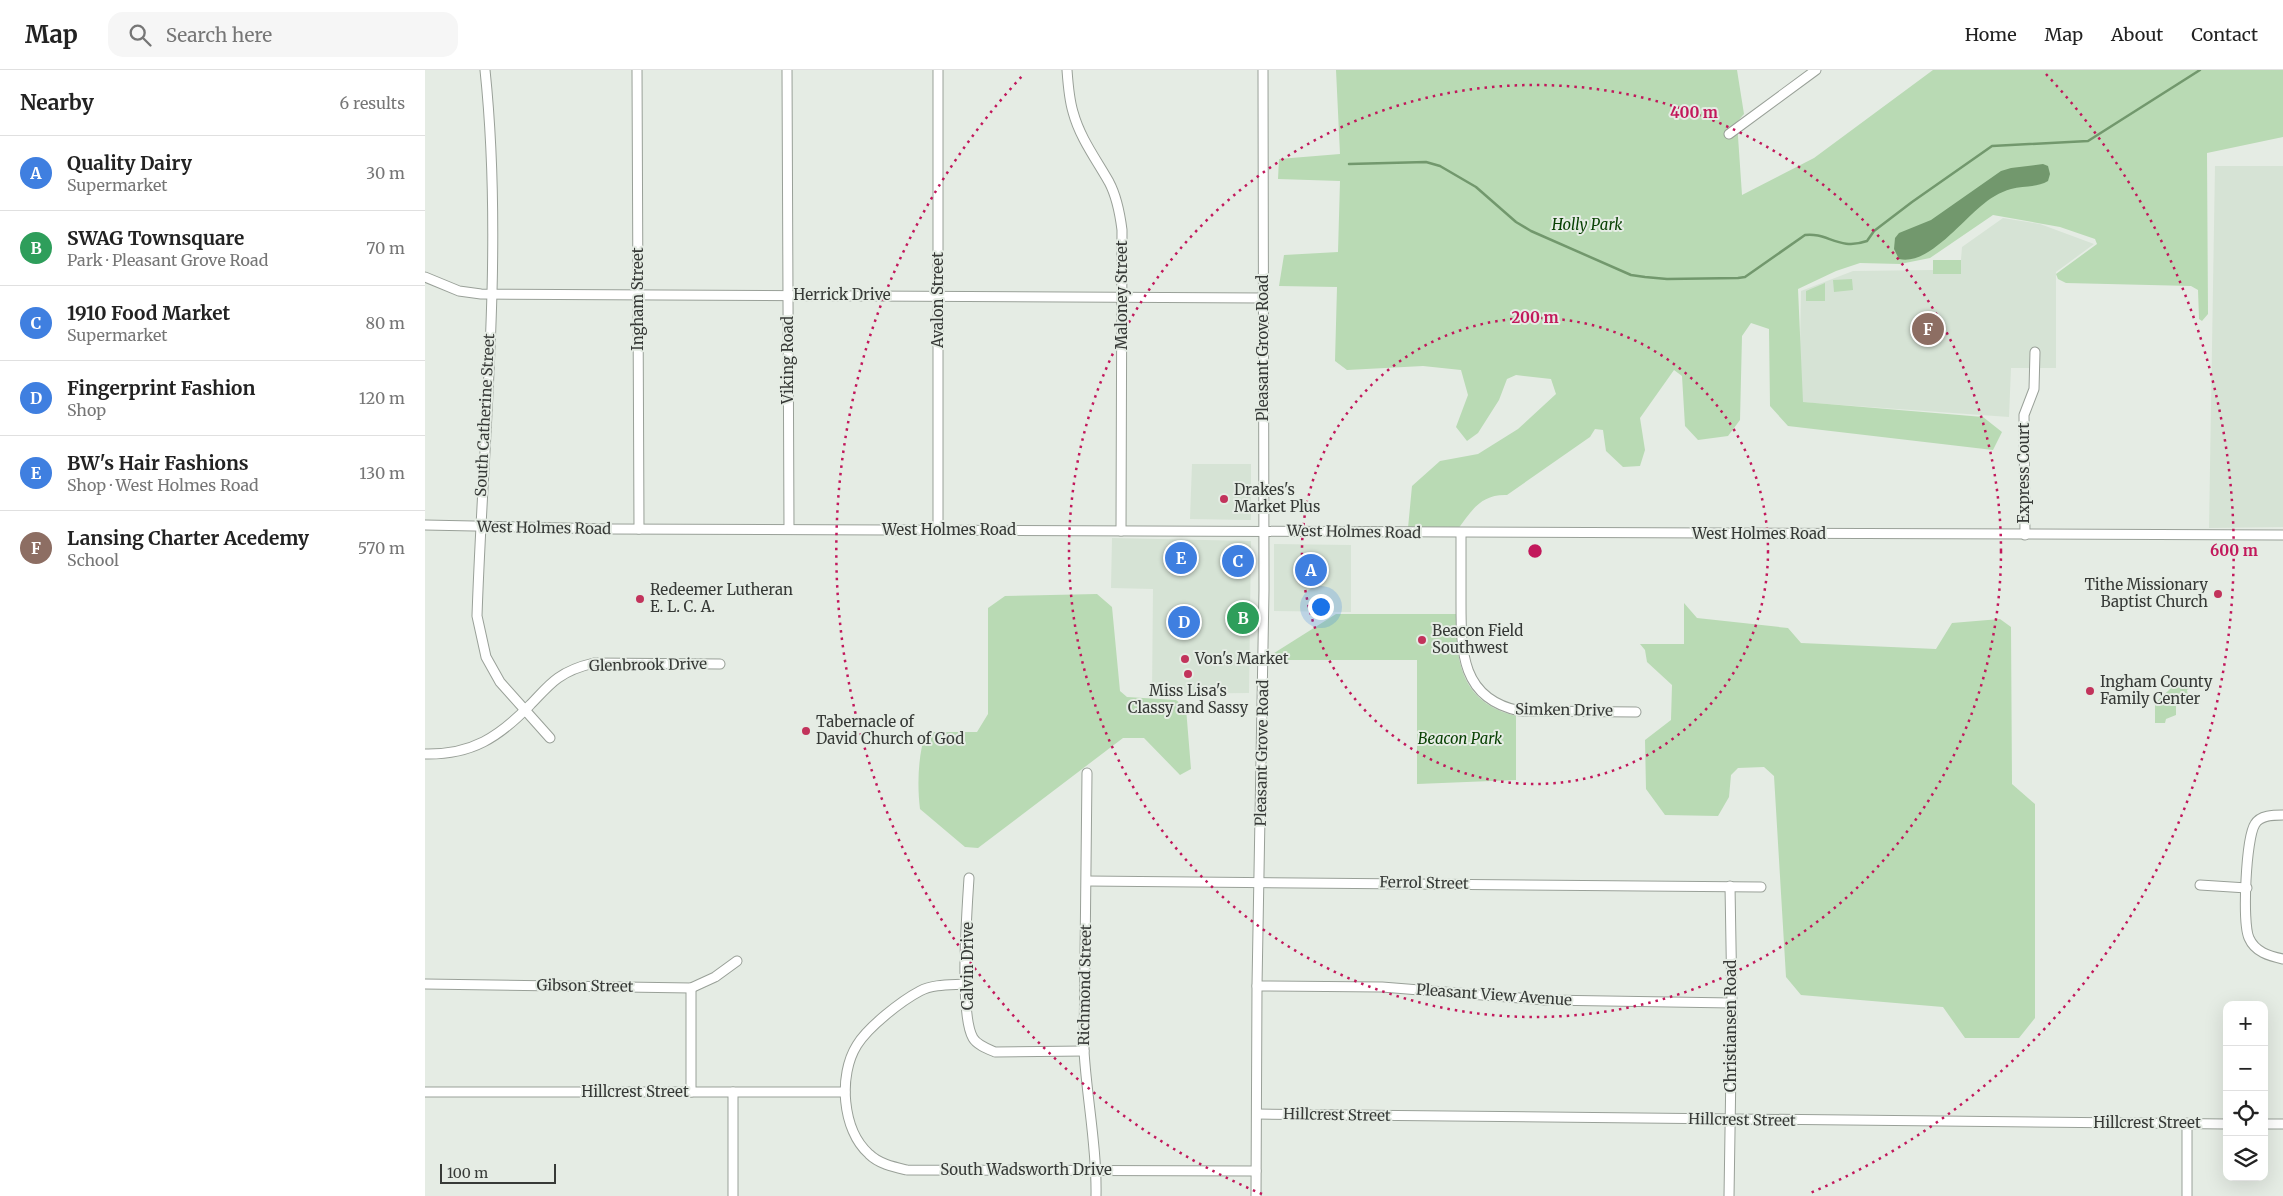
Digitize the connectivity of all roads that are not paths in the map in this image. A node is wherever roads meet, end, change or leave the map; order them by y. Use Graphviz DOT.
graph roads {
  1 [pos="485,70"];
  2 [pos="637,70"];
  3 [pos="787,70"];
  4 [pos="938,70"];
  5 [pos="1067,70"];
  6 [pos="1263,70"];
  7 [pos="1816,70"];
  8 [pos="1729,134"];
  9 [pos="425,277"];
  10 [pos="492,293"];
  11 [pos="638,295"];
  12 [pos="787,295"];
  13 [pos="938,295"];
  14 [pos="1122,297"];
  15 [pos="1263,298"];
  16 [pos="2035,352"];
  17 [pos="425,526"];
  18 [pos="480,527"];
  19 [pos="639,529"];
  20 [pos="789,529"];
  21 [pos="938,530"];
  22 [pos="1121,531"];
  23 [pos="1264,531"];
  24 [pos="1461,533"];
  25 [pos="2025,535"];
  26 [pos="2283,535"];
  27 [pos="720,664"];
  28 [pos="525,710"];
  29 [pos="1637,712"];
  30 [pos="550,738"];
  31 [pos="425,754"];
  32 [pos="1087,773"];
  33 [pos="2283,815"];
  34 [pos="969,878"];
  35 [pos="1087,881"];
  36 [pos="1260,881"];
  37 [pos="1730,886"];
  38 [pos="2200,886"];
  39 [pos="1761,887"];
  40 [pos="2247,888"];
  41 [pos="2283,959"];
  42 [pos="737,961"];
  43 [pos="425,984"];
  44 [pos="965,984"];
  45 [pos="1257,986"];
  46 [pos="691,988"];
  47 [pos="1732,1003"];
  48 [pos="1084,1051"];
  49 [pos="425,1092"];
  50 [pos="691,1092"];
  51 [pos="733,1092"];
  52 [pos="845,1092"];
  53 [pos="1257,1114"];
  54 [pos="1731,1120"];
  55 [pos="2187,1124"];
  56 [pos="2223,1124"];
  57 [pos="2268,1124"];
  58 [pos="2283,1124"];
  59 [pos="1097,1171"];
  60 [pos="1256,1171"];
  61 [pos="733,1196"];
  62 [pos="1096,1196"];
  63 [pos="1256,1196"];
  64 [pos="1729,1196"];
  65 [pos="2187,1196"];
  1 -- 10 [label="street, South Catherine Street"];
  2 -- 11 [label="street, Ingham Street"];
  3 -- 12 [label="street, Viking Road"];
  4 -- 13 [label="street, Avalon Street"];
  5 -- 14 [label="street, Maloney Street"];
  6 -- 15 [label="street, Pleasant Grove Road"];
  7 -- 8 [label="street"];
  9 -- 10 [label="street, Herrick Drive"];
  10 -- 11 [label="street, Herrick Drive"];
  10 -- 18 [label="street, South Catherine Street"];
  11 -- 12 [label="street, Herrick Drive"];
  11 -- 19 [label="street, Ingham Street"];
  12 -- 13 [label="street, Herrick Drive"];
  12 -- 20 [label="street, Viking Road"];
  13 -- 14 [label="street, Herrick Drive"];
  13 -- 21 [label="street, Avalon Street"];
  14 -- 15 [label="street, Herrick Drive"];
  14 -- 22 [label="street, Maloney Street"];
  15 -- 23 [label="street, Pleasant Grove Road"];
  16 -- 25 [label="street, Express Court"];
  17 -- 18 [label="street, West Holmes Road"];
  18 -- 19 [label="street, West Holmes Road"];
  18 -- 28 [label="street, South Catherine Street"];
  19 -- 20 [label="street, West Holmes Road"];
  20 -- 21 [label="street, West Holmes Road"];
  21 -- 22 [label="street, West Holmes Road"];
  22 -- 23 [label="street, West Holmes Road"];
  23 -- 24 [label="street, West Holmes Road"];
  23 -- 36 [label="street, Pleasant Grove Road"];
  24 -- 25 [label="street, West Holmes Road"];
  24 -- 29 [label="street, Simken Drive"];
  25 -- 26 [label="street, West Holmes Road"];
  27 -- 28 [label="street, Glenbrook Drive"];
  28 -- 30 [label="street, South Catherine Street"];
  28 -- 31 [label="street, Glenbrook Drive"];
  32 -- 35 [label="street, Richmond Street"];
  33 -- 40 [label="street"];
  34 -- 44 [label="street, Calvin Drive"];
  35 -- 36 [label="street, Ferrol Street"];
  35 -- 48 [label="street, Richmond Street"];
  36 -- 37 [label="street, Ferrol Street"];
  36 -- 45 [label="street, Pleasant Grove Road"];
  37 -- 39 [label="street, Ferrol Street"];
  37 -- 47 [label="street, Christiansen Road"];
  38 -- 40 [label="street"];
  40 -- 41 [label="street"];
  42 -- 46 [label="street, Gibson Street"];
  43 -- 46 [label="street, Gibson Street"];
  44 -- 48 [label="street, Calvin Drive"];
  44 -- 52 [label="street, South Wadsworth Drive"];
  45 -- 47 [label="street, Pleasant View Avenue"];
  45 -- 53 [label="street, Pleasant Grove Road"];
  46 -- 50 [label="street"];
  47 -- 54 [label="street, Christiansen Road"];
  48 -- 59 [label="street, Richmond Street"];
  49 -- 50 [label="street, Hillcrest Street"];
  50 -- 51 [label="street, Hillcrest Street"];
  51 -- 52 [label="street, Hillcrest Street"];
  51 -- 61 [label="street"];
  52 -- 59 [label="street, South Wadsworth Drive"];
  53 -- 54 [label="street, Hillcrest Street"];
  53 -- 60 [label="street, Pleasant Grove Road"];
  54 -- 55 [label="street, Hillcrest Street"];
  54 -- 64 [label="street, Christiansen Road"];
  55 -- 56 [label="street, Hillcrest Street"];
  55 -- 65 [label="street"];
  57 -- 58 [label="street"];
  59 -- 60 [label="street, South Wadsworth Drive"];
  59 -- 62 [label="street, Richmond Street"];
  60 -- 63 [label="street, Pleasant Grove Road"];
}
